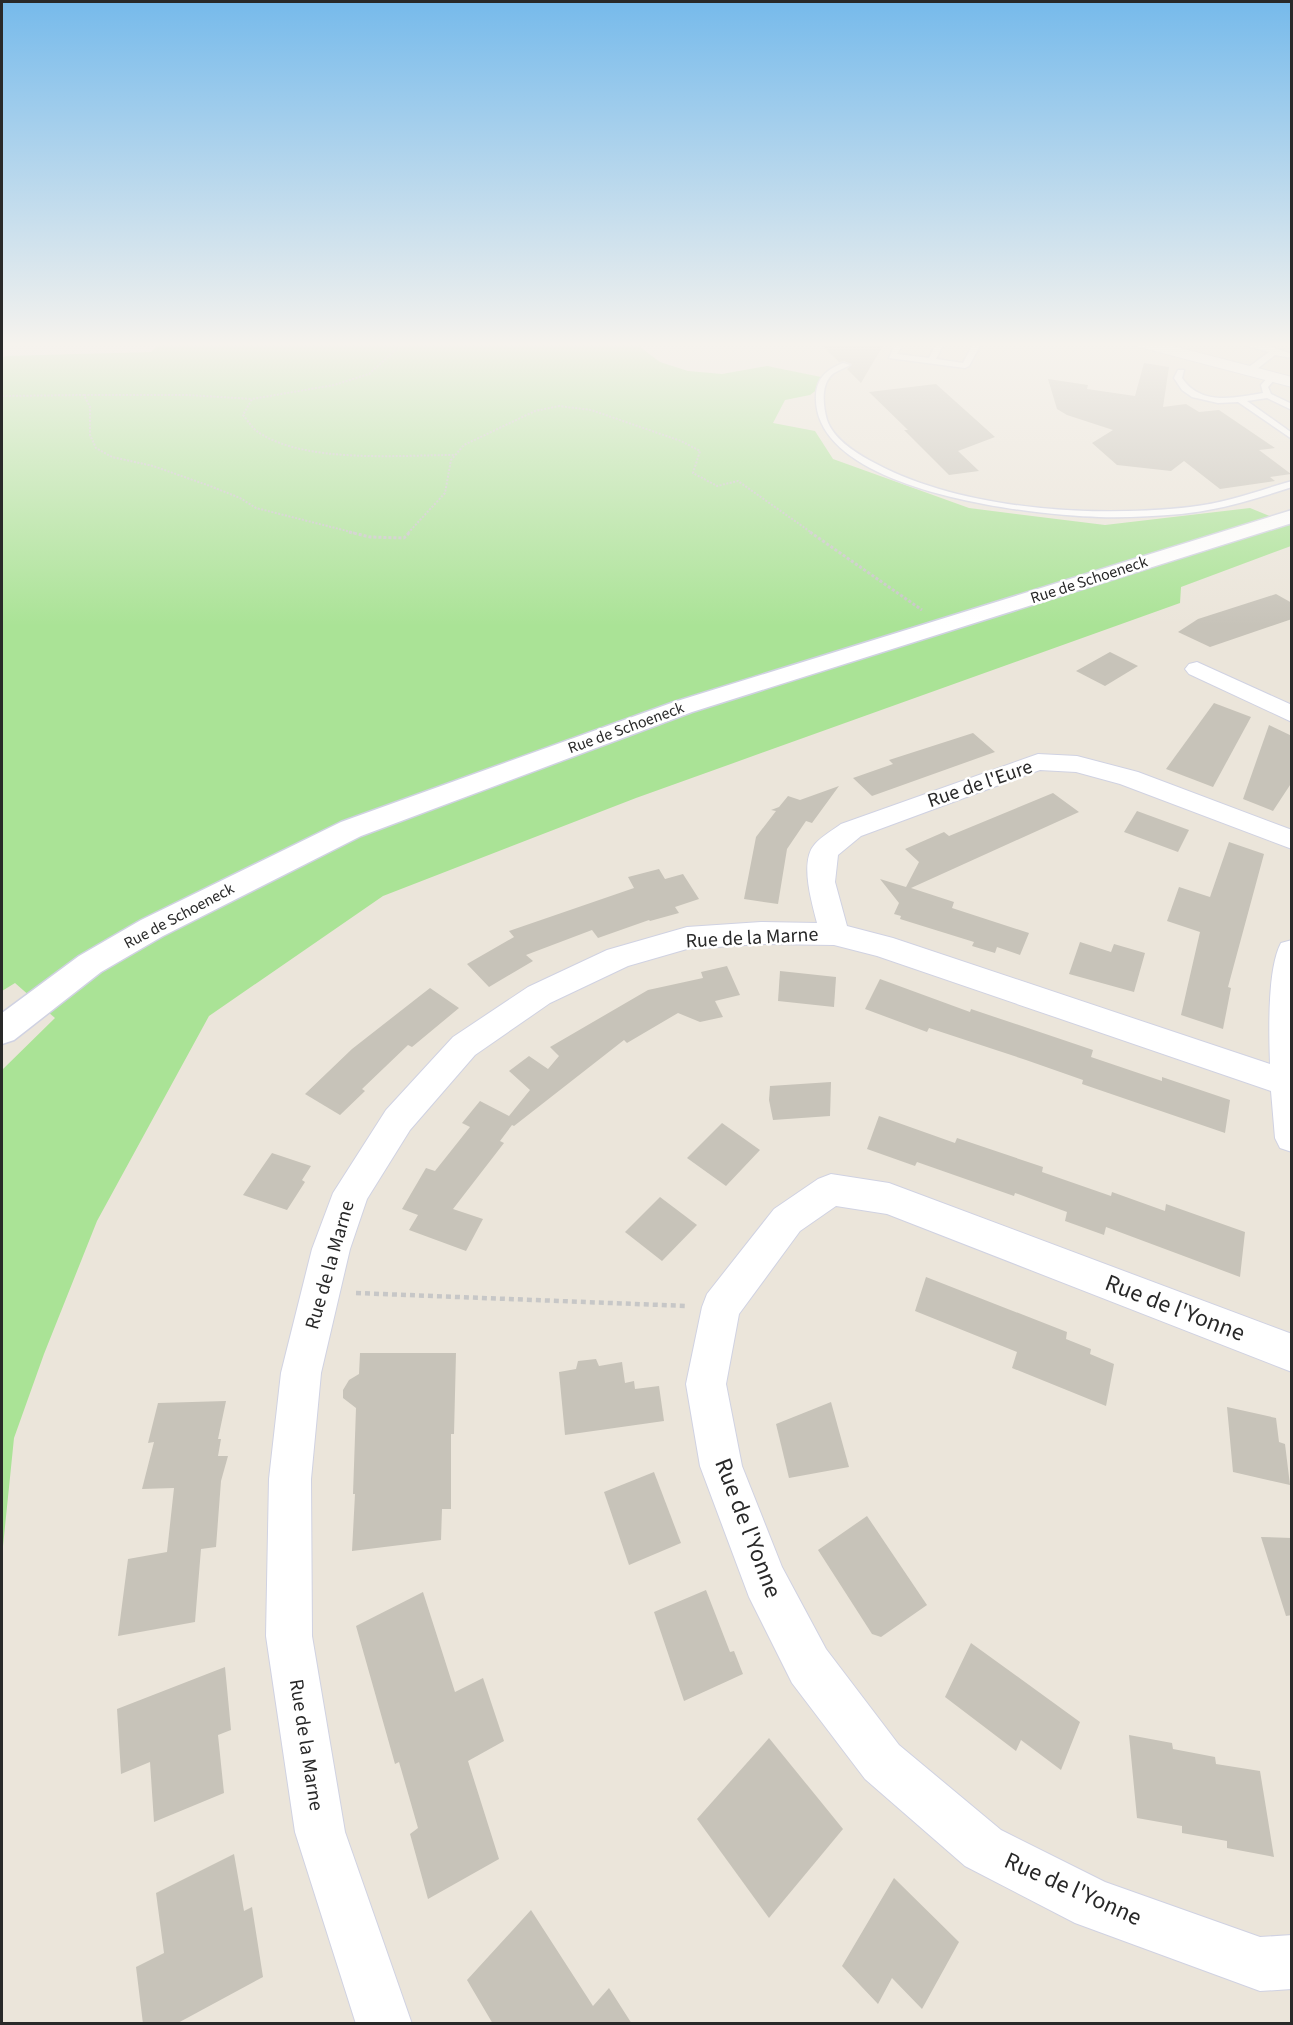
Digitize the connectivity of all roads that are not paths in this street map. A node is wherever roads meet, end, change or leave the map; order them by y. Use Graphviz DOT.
graph roads {
  1 [pos="833,436"];
  2 [pos="1292,484"];
  3 [pos="1292,516"];
  4 [pos="1197,669"];
  5 [pos="1292,716"];
  6 [pos="1292,840"];
  7 [pos="834,934"];
  8 [pos="1292,951"];
  9 [pos="2,1031"];
  10 [pos="1288,1083"];
  11 [pos="1291,1136"];
  12 [pos="1292,1353"];
  13 [pos="1292,1962"];
  14 [pos="384,2024"];
  1 -- 2 [label="lane"];
  3 -- 9 [label="main road, Rue de Schoeneck"];
  4 -- 5 [label="street"];
  6 -- 7 [label="street, Rue de l'Eure"];
  7 -- 10 [label="street, Rue de la Marne"];
  7 -- 14 [label="street, Rue de la Marne"];
  8 -- 10 [label="street"];
  10 -- 11 [label="street"];
  12 -- 13 [label="street, Rue de l'Yonne"];
}
